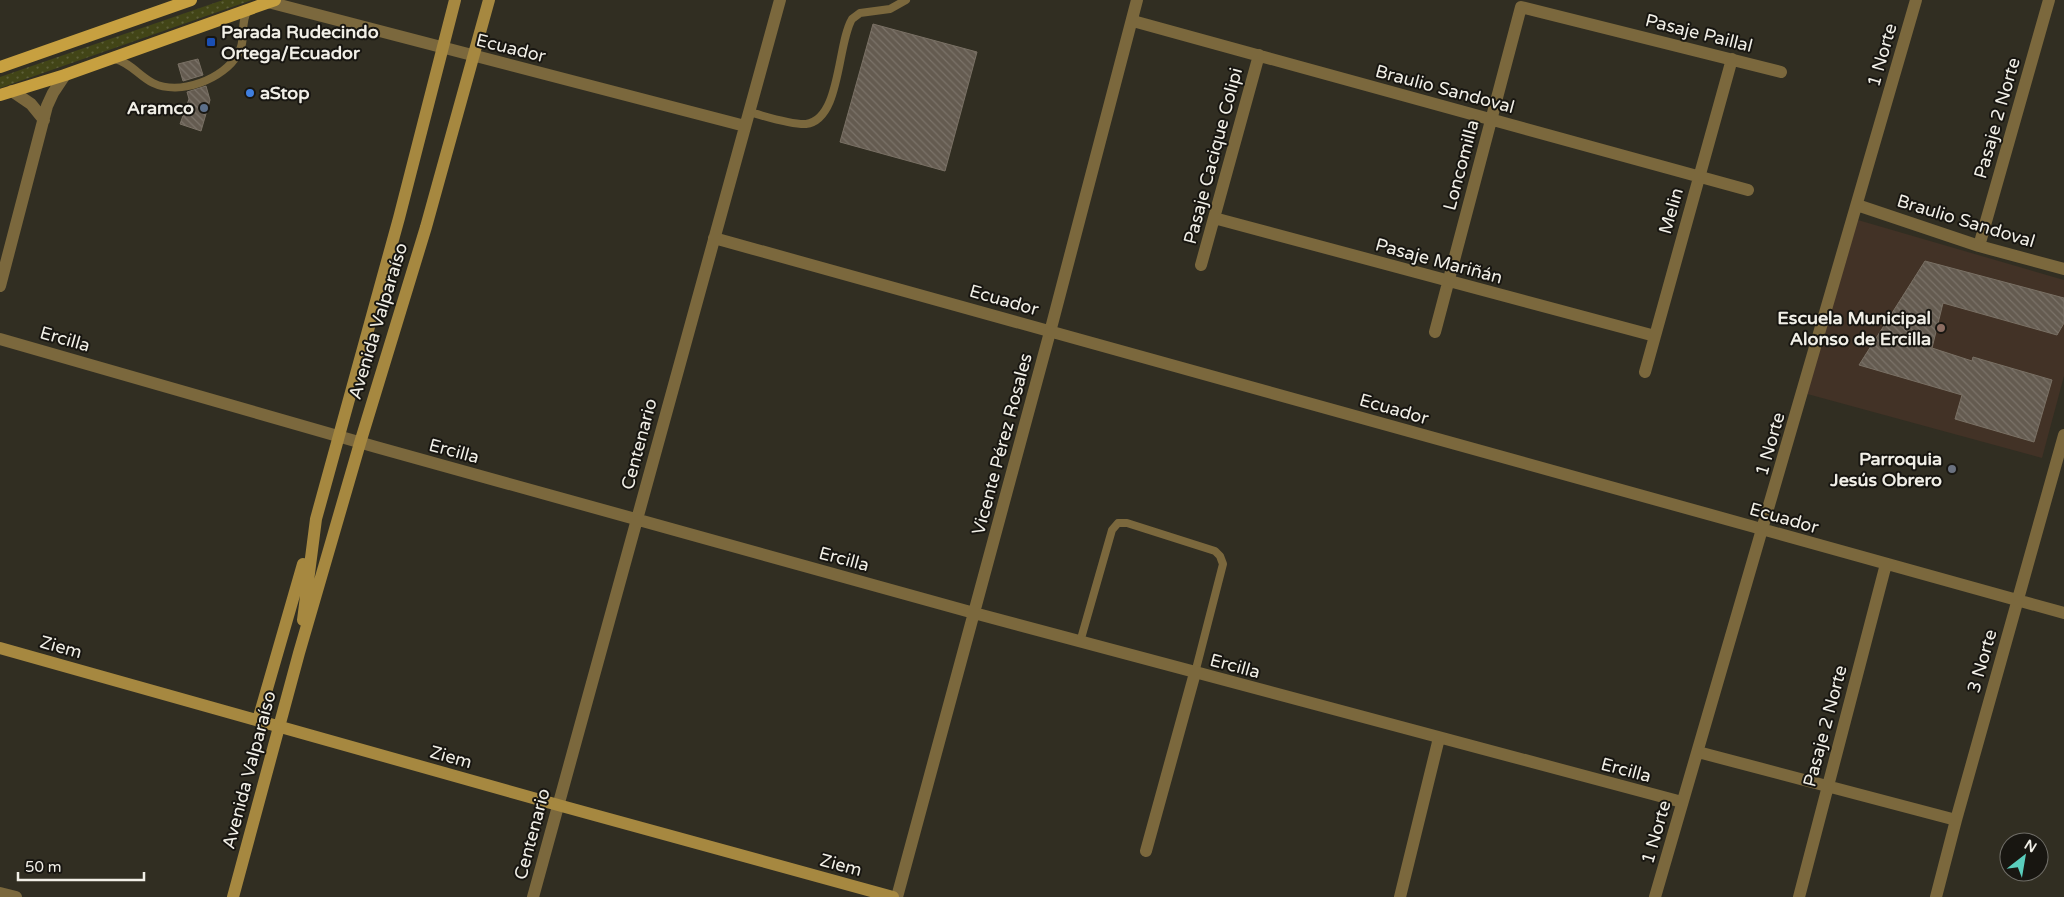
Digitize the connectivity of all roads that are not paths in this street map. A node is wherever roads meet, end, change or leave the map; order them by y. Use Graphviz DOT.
graph roads {
  1 [pos="191,0"];
  2 [pos="455,0"];
  3 [pos="489,0"];
  4 [pos="780,0"];
  5 [pos="906,0"];
  6 [pos="1137,0"];
  7 [pos="1916,0"];
  8 [pos="2049,0"];
  9 [pos="272,1"];
  10 [pos="1521,7"];
  11 [pos="248,10"];
  12 [pos="1133,21"];
  13 [pos="441,48"];
  14 [pos="1259,56"];
  15 [pos="473,57"];
  16 [pos="110,58"];
  17 [pos="1732,59"];
  18 [pos="0,67"];
  19 [pos="1781,72"];
  20 [pos="65,75"];
  21 [pos="6,93"];
  22 [pos="749,112"];
  23 [pos="44,120"];
  24 [pos="1491,120"];
  25 [pos="745,126"];
  26 [pos="1699,177"];
  27 [pos="1748,190"];
  28 [pos="1857,205"];
  29 [pos="1214,218"];
  30 [pos="714,238"];
  31 [pos="1979,246"];
  32 [pos="1201,265"];
  33 [pos="2064,269"];
  34 [pos="1448,282"];
  35 [pos="0,286"];
  36 [pos="1050,332"];
  37 [pos="1435,332"];
  38 [pos="1654,336"];
  39 [pos="0,339"];
  40 [pos="1645,372"];
  41 [pos="2064,435"];
  42 [pos="338,436"];
  43 [pos="360,443"];
  44 [pos="316,519"];
  45 [pos="637,520"];
  46 [pos="1763,530"];
  47 [pos="1886,564"];
  48 [pos="2018,600"];
  49 [pos="974,613"];
  50 [pos="2064,613"];
  51 [pos="1080,642"];
  52 [pos="0,648"];
  53 [pos="299,653"];
  54 [pos="1195,673"];
  55 [pos="258,720"];
  56 [pos="279,726"];
  57 [pos="1439,738"];
  58 [pos="1698,752"];
  59 [pos="1827,786"];
  60 [pos="1682,802"];
  61 [pos="558,806"];
  62 [pos="1956,820"];
  63 [pos="1146,851"];
  64 [pos="0,893"];
  65 [pos="16,897"];
  66 [pos="233,897"];
  67 [pos="533,897"];
  68 [pos="893,897"];
  69 [pos="898,897"];
  70 [pos="1400,897"];
  71 [pos="1655,897"];
  72 [pos="1799,897"];
  73 [pos="1936,897"];
  1 -- 18 [label="main road"];
  2 -- 13 [label="main road, Avenida Valparaíso"];
  3 -- 15 [label="main road, Avenida Valparaíso"];
  4 -- 22 [label="street, Centenario"];
  5 -- 22 [label="lane"];
  6 -- 12 [label="street, Vicente Pérez Rosales"];
  7 -- 28 [label="street, 1 Norte"];
  8 -- 31 [label="street, Pasaje 2 Norte"];
  9 -- 11 [label="main road"];
  9 -- 13 [label="street, Ecuador"];
  10 -- 17 [label="street, Pasaje Paillal"];
  10 -- 24 [label="street, Loncomilla"];
  11 -- 16 [label="main road"];
  11 -- 16 [label="lane"];
  12 -- 14 [label="street, Braulio Sandoval"];
  12 -- 36 [label="street, Vicente Pérez Rosales"];
  13 -- 15 [label="street, Ecuador"];
  13 -- 42 [label="main road, Avenida Valparaíso"];
  14 -- 24 [label="street, Braulio Sandoval"];
  14 -- 29 [label="street, Pasaje Cacique Colipi"];
  15 -- 25 [label="street, Ecuador"];
  15 -- 43 [label="main road, Avenida Valparaíso"];
  16 -- 20 [label="main road"];
  17 -- 19 [label="street, Pasaje Paillal"];
  17 -- 26 [label="street, Melin"];
  20 -- 21 [label="main road"];
  20 -- 23 [label="street"];
  21 -- 23 [label="street"];
  22 -- 25 [label="street, Centenario"];
  23 -- 35 [label="street"];
  24 -- 26 [label="street, Braulio Sandoval"];
  24 -- 34 [label="street, Loncomilla"];
  25 -- 30 [label="street, Centenario"];
  26 -- 27 [label="street, Braulio Sandoval"];
  26 -- 38 [label="street, Melin"];
  28 -- 31 [label="street, Braulio Sandoval"];
  28 -- 46 [label="street, 1 Norte"];
  29 -- 32 [label="street, Pasaje Cacique Colipi"];
  29 -- 34 [label="street, Pasaje Mariñán"];
  30 -- 36 [label="street, Ecuador"];
  30 -- 45 [label="street, Centenario"];
  31 -- 33 [label="street, Braulio Sandoval"];
  34 -- 37 [label="street, Loncomilla"];
  34 -- 38 [label="street, Pasaje Mariñán"];
  36 -- 46 [label="street, Ecuador"];
  36 -- 49 [label="street, Vicente Pérez Rosales"];
  38 -- 40 [label="street, Melin"];
  39 -- 42 [label="street, Ercilla"];
  41 -- 48 [label="street, 3 Norte"];
  42 -- 43 [label="street, Ercilla"];
  42 -- 44 [label="main road, Avenida Valparaíso"];
  43 -- 45 [label="street, Ercilla"];
  43 -- 53 [label="main road, Avenida Valparaíso"];
  44 -- 53 [label="main road, Avenida Valparaíso"];
  44 -- 55 [label="main road, Avenida Valparaíso"];
  45 -- 49 [label="street, Ercilla"];
  45 -- 61 [label="street, Centenario"];
  46 -- 47 [label="street, Ecuador"];
  46 -- 58 [label="street, 1 Norte"];
  47 -- 48 [label="street, Ecuador"];
  47 -- 59 [label="street, Pasaje 2 Norte"];
  48 -- 50 [label="street, Ecuador"];
  48 -- 62 [label="street, 3 Norte"];
  49 -- 51 [label="street, Ercilla"];
  49 -- 69 [label="street, Vicente Pérez Rosales"];
  51 -- 54 [label="street, Ercilla"];
  51 -- 54 [label="lane"];
  52 -- 55 [label="main road, Ziem"];
  53 -- 56 [label="main road, Avenida Valparaíso"];
  54 -- 57 [label="street, Ercilla"];
  54 -- 63 [label="street"];
  55 -- 56 [label="main road, Ziem"];
  56 -- 61 [label="main road, Ziem"];
  56 -- 66 [label="main road, Avenida Valparaíso"];
  57 -- 60 [label="street, Ercilla"];
  57 -- 70 [label="street"];
  58 -- 59 [label="street"];
  58 -- 60 [label="street, 1 Norte"];
  59 -- 62 [label="street"];
  59 -- 72 [label="street, Pasaje 2 Norte"];
  60 -- 71 [label="street, 1 Norte"];
  61 -- 67 [label="street, Centenario"];
  61 -- 68 [label="main road, Ziem"];
  62 -- 73 [label="street, 3 Norte"];
  64 -- 65 [label="street"];
}
